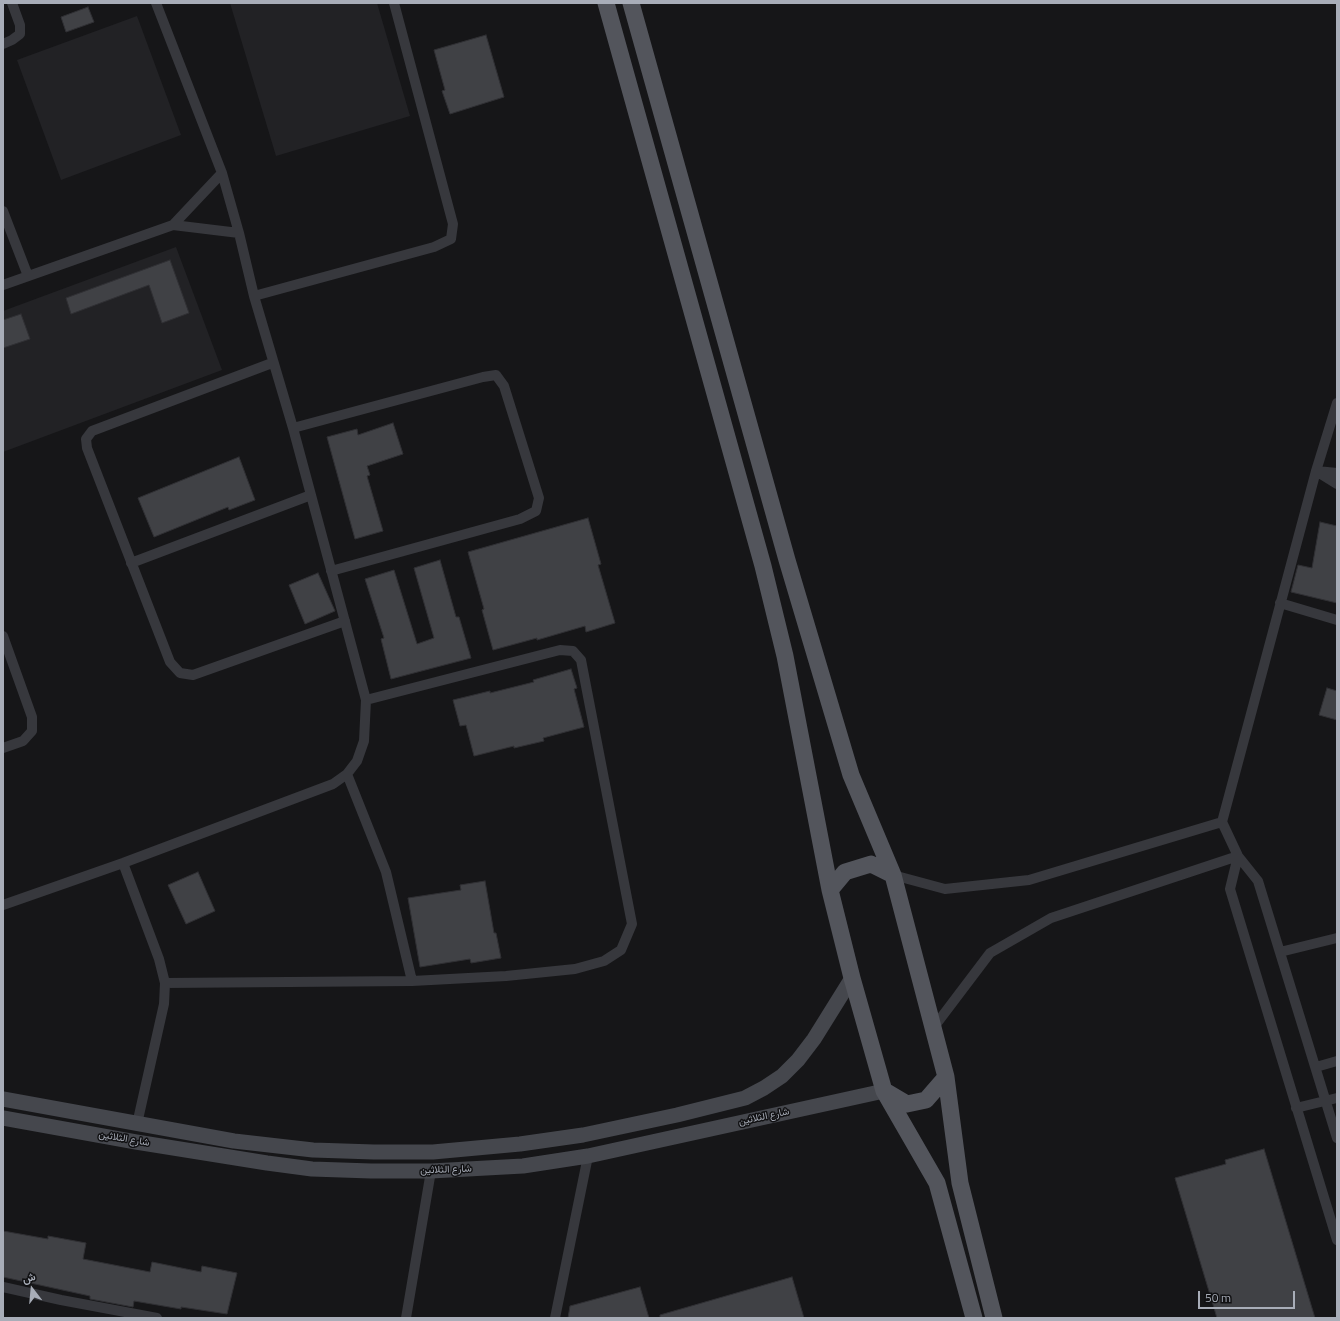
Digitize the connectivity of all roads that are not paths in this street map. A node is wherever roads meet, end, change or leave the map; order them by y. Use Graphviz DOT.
graph roads {
  1 [pos="12,3"];
  2 [pos="156,3"];
  3 [pos="394,3"];
  4 [pos="606,3"];
  5 [pos="631,3"];
  6 [pos="3,44"];
  7 [pos="222,174"];
  8 [pos="3,211"];
  9 [pos="173,225"];
  10 [pos="239,233"];
  11 [pos="28,276"];
  12 [pos="3,285"];
  13 [pos="254,296"];
  14 [pos="272,362"];
  15 [pos="1337,403"];
  16 [pos="293,428"];
  17 [pos="1316,471"];
  18 [pos="1337,472"];
  19 [pos="1337,484"];
  20 [pos="311,495"];
  21 [pos="131,563"];
  22 [pos="332,571"];
  23 [pos="1280,603"];
  24 [pos="1337,620"];
  25 [pos="345,621"];
  26 [pos="3,636"];
  27 [pos="366,700"];
  28 [pos="3,748"];
  29 [pos="347,774"];
  30 [pos="1222,822"];
  31 [pos="1238,856"];
  32 [pos="123,863"];
  33 [pos="893,875"];
  34 [pos="830,890"];
  35 [pos="3,905"];
  36 [pos="1337,938"];
  37 [pos="1280,952"];
  38 [pos="852,978"];
  39 [pos="412,981"];
  40 [pos="165,983"];
  41 [pos="934,1027"];
  42 [pos="1337,1061"];
  43 [pos="1316,1067"];
  44 [pos="946,1077"];
  45 [pos="884,1090"];
  46 [pos="1337,1098"];
  47 [pos="3,1099"];
  48 [pos="1326,1101"];
  49 [pos="1296,1108"];
  50 [pos="3,1118"];
  51 [pos="137,1124"];
  52 [pos="1337,1138"];
  53 [pos="234,1141"];
  54 [pos="520,1144"];
  55 [pos="588,1156"];
  56 [pos="233,1158"];
  57 [pos="523,1166"];
  58 [pos="431,1171"];
  59 [pos="1337,1240"];
  60 [pos="3,1287"];
  61 [pos="157,1318"];
  62 [pos="406,1318"];
  63 [pos="555,1318"];
  64 [pos="974,1318"];
  65 [pos="994,1318"];
  1 -- 6 [label="street"];
  2 -- 7 [label="street"];
  3 -- 13 [label="street"];
  4 -- 34 [label="main road"];
  5 -- 33 [label="main road"];
  7 -- 9 [label="street"];
  7 -- 10 [label="street"];
  8 -- 11 [label="street"];
  9 -- 10 [label="street"];
  9 -- 11 [label="street"];
  10 -- 13 [label="street"];
  11 -- 12 [label="street"];
  13 -- 14 [label="street"];
  14 -- 16 [label="street"];
  14 -- 21 [label="street"];
  15 -- 17 [label="street"];
  16 -- 20 [label="street"];
  16 -- 22 [label="street"];
  17 -- 18 [label="street"];
  17 -- 19 [label="street"];
  17 -- 23 [label="street"];
  20 -- 21 [label="street"];
  20 -- 22 [label="street"];
  21 -- 25 [label="street"];
  22 -- 25 [label="street"];
  23 -- 24 [label="street"];
  23 -- 30 [label="street"];
  25 -- 27 [label="street"];
  26 -- 28 [label="street"];
  27 -- 29 [label="street"];
  27 -- 39 [label="street"];
  29 -- 32 [label="street"];
  29 -- 39 [label="street"];
  30 -- 31 [label="street"];
  30 -- 33 [label="street"];
  31 -- 37 [label="street"];
  31 -- 41 [label="street"];
  31 -- 49 [label="street"];
  32 -- 35 [label="street"];
  32 -- 40 [label="street"];
  33 -- 34 [label="main road"];
  33 -- 41 [label="main road"];
  34 -- 38 [label="main road"];
  36 -- 37 [label="street"];
  37 -- 43 [label="street"];
  38 -- 45 [label="main road"];
  38 -- 54 [label="main road"];
  39 -- 40 [label="street"];
  40 -- 51 [label="street"];
  41 -- 44 [label="main road"];
  42 -- 43 [label="street"];
  43 -- 48 [label="street"];
  44 -- 45 [label="main road"];
  44 -- 65 [label="main road"];
  45 -- 55 [label="main road, شارع الثلاثين"];
  45 -- 64 [label="main road"];
  46 -- 48 [label="street"];
  47 -- 51 [label="main road"];
  48 -- 49 [label="street"];
  48 -- 52 [label="street"];
  49 -- 59 [label="street"];
  50 -- 56 [label="main road, شارع الثلاثين"];
  51 -- 53 [label="main road"];
  53 -- 54 [label="main road"];
  53 -- 56 [label="main road"];
  54 -- 57 [label="main road"];
  55 -- 57 [label="main road, شارع الثلاثين"];
  55 -- 63 [label="street"];
  56 -- 58 [label="main road, شارع الثلاثين"];
  57 -- 58 [label="main road, شارع الثلاثين"];
  58 -- 62 [label="street"];
  60 -- 61 [label="street"];
}
